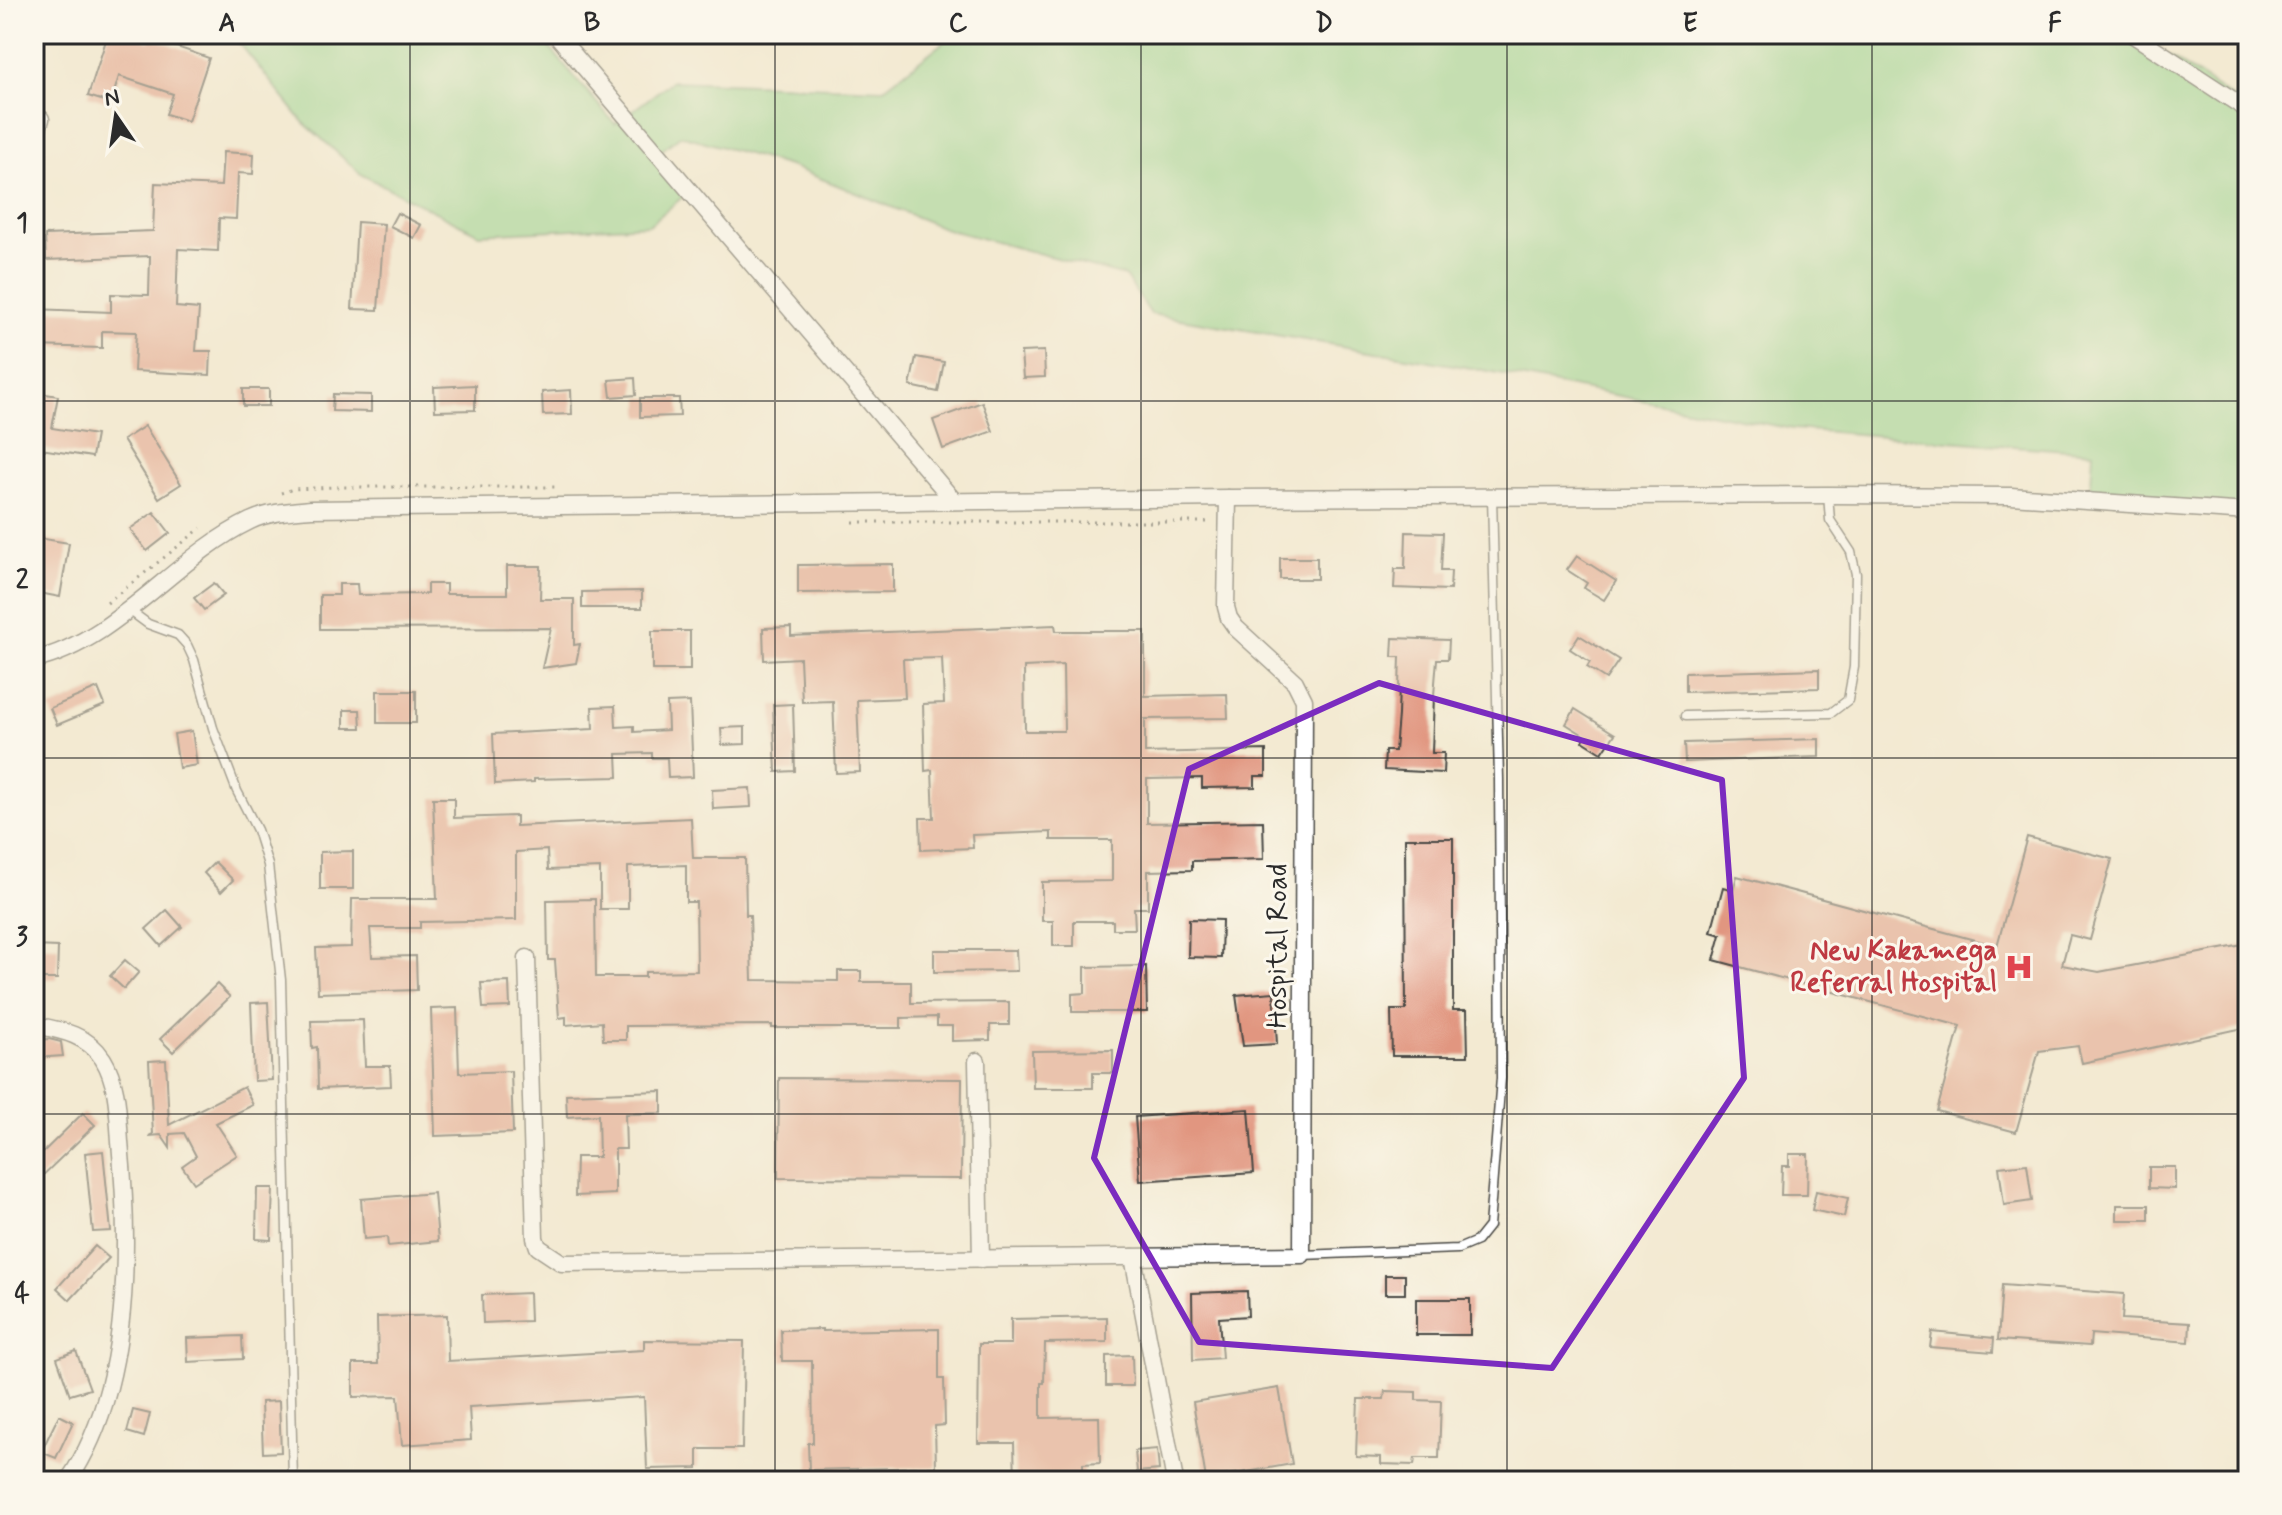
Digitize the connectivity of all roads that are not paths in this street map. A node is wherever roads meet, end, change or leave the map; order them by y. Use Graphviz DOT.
graph roads {
  1 [pos="556,34"];
  2 [pos="2132,34"];
  3 [pos="2248,110"];
  4 [pos="41,119"];
  5 [pos="34,139"];
  6 [pos="1828,495"];
  7 [pos="1492,496"];
  8 [pos="1228,498"];
  9 [pos="954,501"];
  10 [pos="2248,512"];
  11 [pos="128,609"];
  12 [pos="34,660"];
  13 [pos="1685,716"];
  14 [pos="527,958"];
  15 [pos="34,1025"];
  16 [pos="977,1061"];
  17 [pos="1302,1255"];
  18 [pos="1133,1257"];
  19 [pos="981,1259"];
  20 [pos="68,1481"];
  21 [pos="293,1481"];
  22 [pos="1175,1481"];
  1 -- 9 [label="street"];
  2 -- 3 [label="street"];
  4 -- 5 [label="street"];
  6 -- 7 [label="street"];
  6 -- 10 [label="street"];
  6 -- 13 [label="lane"];
  7 -- 8 [label="street"];
  7 -- 17 [label="lane"];
  8 -- 9 [label="street"];
  8 -- 17 [label="street, Hospital Road"];
  9 -- 11 [label="street"];
  11 -- 12 [label="street"];
  11 -- 21 [label="lane"];
  14 -- 19 [label="street"];
  15 -- 20 [label="street"];
  16 -- 19 [label="street"];
  17 -- 18 [label="street"];
  18 -- 19 [label="street"];
  18 -- 22 [label="street"];
}
